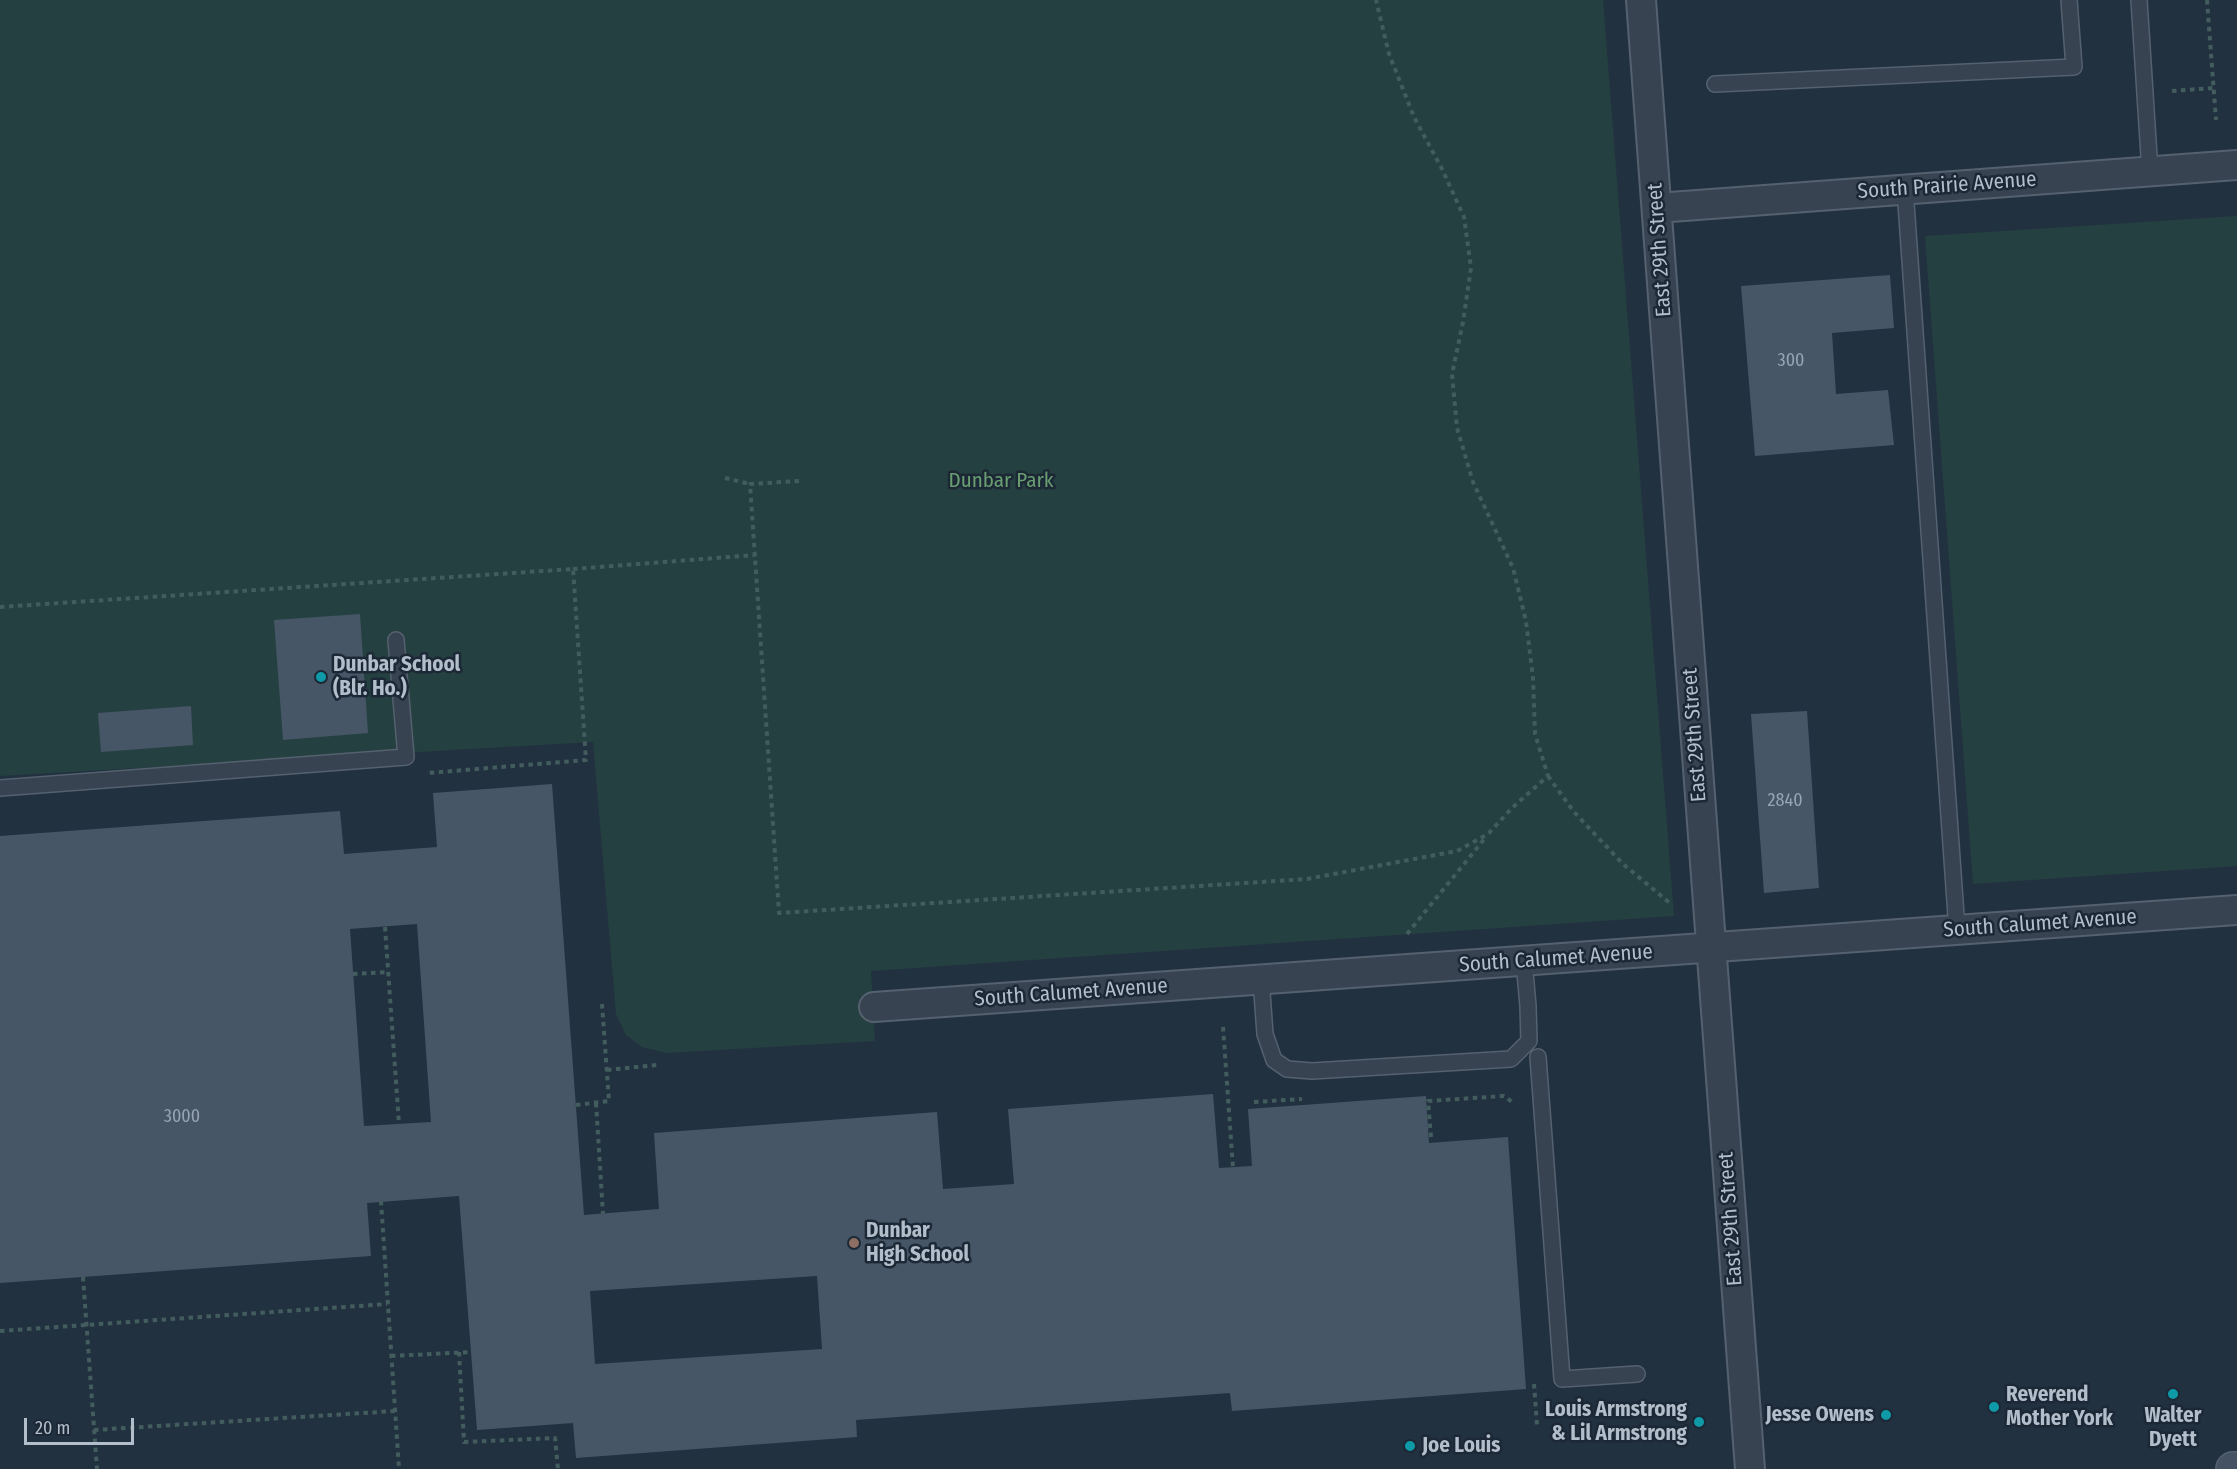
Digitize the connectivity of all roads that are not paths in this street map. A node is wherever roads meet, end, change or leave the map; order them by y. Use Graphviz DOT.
graph roads {
  1 [pos="1641,0"];
  2 [pos="2069,0"];
  3 [pos="2139,0"];
  4 [pos="1715,84"];
  5 [pos="2237,165"];
  6 [pos="2150,171"];
  7 [pos="1905,189"];
  8 [pos="1657,208"];
  9 [pos="396,640"];
  10 [pos="0,788"];
  11 [pos="2237,910"];
  12 [pos="1958,930"];
  13 [pos="1711,948"];
  14 [pos="1524,961"];
  15 [pos="1261,980"];
  16 [pos="874,1007"];
  17 [pos="1538,1057"];
  18 [pos="1637,1374"];
  19 [pos="1750,1469"];
  1 -- 8 [label="street, East 29th Street"];
  2 -- 4 [label="lane"];
  3 -- 6 [label="lane"];
  5 -- 6 [label="street, South Prairie Avenue"];
  6 -- 7 [label="street, South Prairie Avenue"];
  7 -- 8 [label="street, South Prairie Avenue"];
  7 -- 12 [label="lane"];
  8 -- 13 [label="street, East 29th Street"];
  9 -- 10 [label="lane"];
  11 -- 12 [label="street, South Calumet Avenue"];
  12 -- 13 [label="street, South Calumet Avenue"];
  13 -- 14 [label="street, South Calumet Avenue"];
  13 -- 19 [label="street, East 29th Street"];
  14 -- 15 [label="street, South Calumet Avenue"];
  14 -- 15 [label="lane"];
  15 -- 16 [label="street, South Calumet Avenue"];
  17 -- 18 [label="lane"];
}
